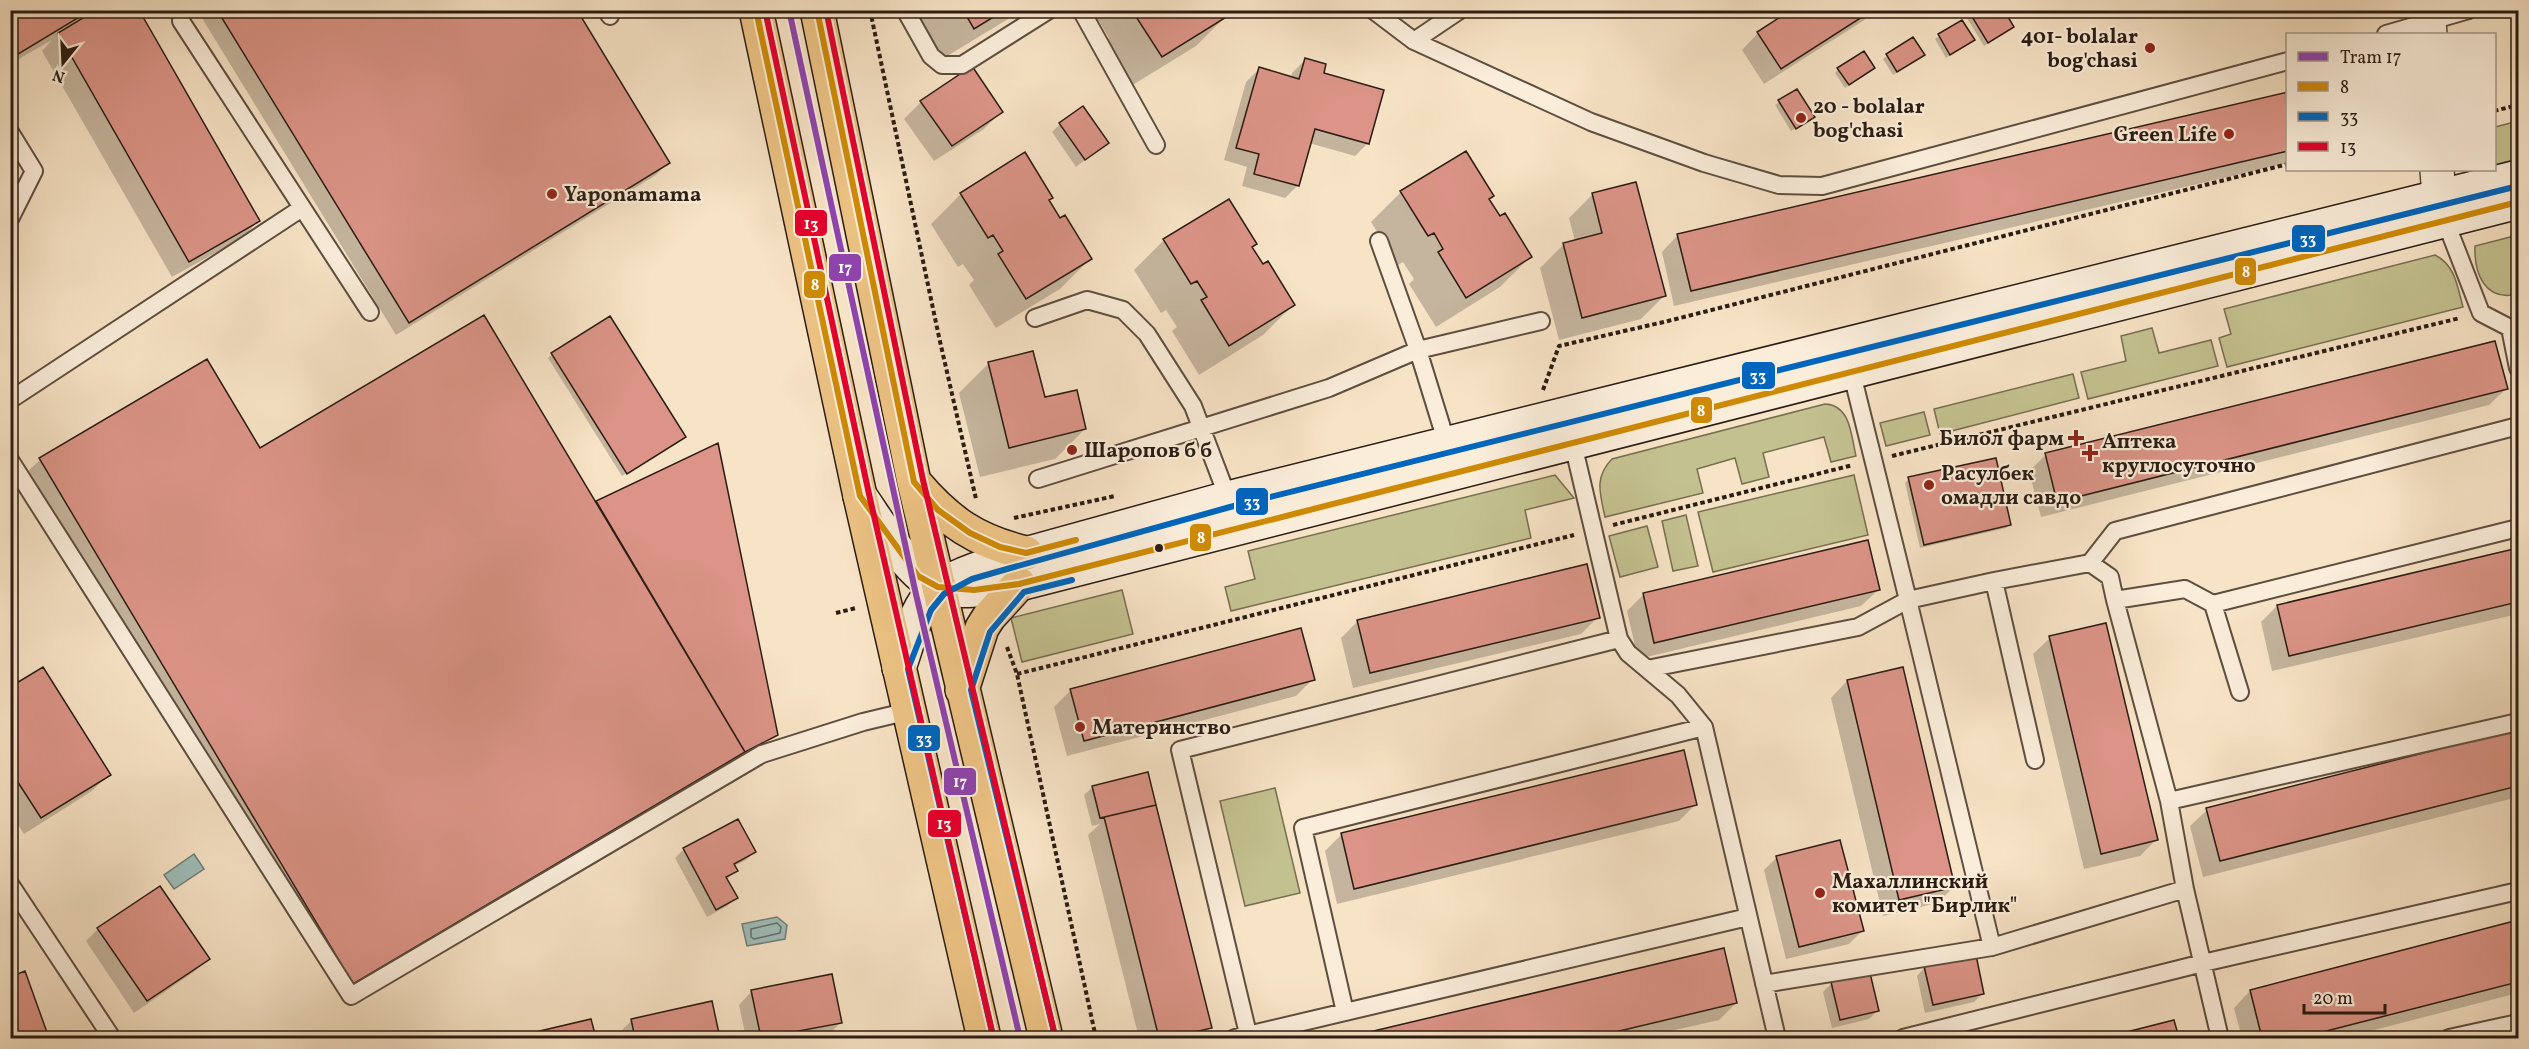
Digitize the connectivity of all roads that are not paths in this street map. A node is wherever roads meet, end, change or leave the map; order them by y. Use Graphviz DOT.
graph roads {
  1 [pos="756,10"];
  2 [pos="817,10"];
  3 [pos="1049,10"];
  4 [pos="1081,10"];
  5 [pos="1373,10"];
  6 [pos="1460,10"];
  7 [pos="2469,10"];
  8 [pos="908,15"];
  9 [pos="181,21"];
  10 [pos="2429,23"];
  11 [pos="2390,33"];
  12 [pos="1414,41"];
  13 [pos="2286,62"];
  14 [pos="10,132"];
  15 [pos="1156,145"];
  16 [pos="2518,177"];
  17 [pos="2440,195"];
  18 [pos="2518,202"];
  19 [pos="302,208"];
  20 [pos="10,219"];
  21 [pos="1378,241"];
  22 [pos="370,312"];
  23 [pos="1035,318"];
  24 [pos="1541,321"];
  25 [pos="1418,350"];
  26 [pos="1848,358"];
  27 [pos="2518,368"];
  28 [pos="10,400"];
  29 [pos="2518,426"];
  30 [pos="1202,429"];
  31 [pos="1447,444"];
  32 [pos="1573,444"];
  33 [pos="10,460"];
  34 [pos="1038,479"];
  35 [pos="914,482"];
  36 [pos="860,496"];
  37 [pos="1228,498"];
  38 [pos="2518,528"];
  39 [pos="2090,563"];
  40 [pos="1022,569"];
  41 [pos="1994,580"];
  42 [pos="938,587"];
  43 [pos="1908,600"];
  44 [pos="2115,600"];
  45 [pos="2213,604"];
  46 [pos="1619,639"];
  47 [pos="899,668"];
  48 [pos="1647,669"];
  49 [pos="962,690"];
  50 [pos="2240,692"];
  51 [pos="909,711"];
  52 [pos="2518,722"];
  53 [pos="1704,727"];
  54 [pos="2035,760"];
  55 [pos="2169,801"];
  56 [pos="10,884"];
  57 [pos="2185,889"];
  58 [pos="2518,891"];
  59 [pos="1748,917"];
  60 [pos="1992,947"];
  61 [pos="2203,963"];
  62 [pos="1764,984"];
  63 [pos="1345,1012"];
  64 [pos="2518,1023"];
  65 [pos="1244,1037"];
  66 [pos="112,1038"];
  67 [pos="984,1038"];
  68 [pos="1046,1038"];
  69 [pos="1778,1038"];
  70 [pos="1903,1038"];
  71 [pos="2220,1038"];
  72 [pos="2449,1038"];
  1 -- 36 [label="main road"];
  2 -- 35 [label="main road"];
  3 -- 8 [label="lane"];
  4 -- 15 [label="lane"];
  5 -- 12 [label="lane"];
  6 -- 12 [label="lane"];
  7 -- 10 [label="lane"];
  9 -- 19 [label="lane"];
  10 -- 11 [label="lane"];
  12 -- 13 [label="lane"];
  14 -- 20 [label="lane"];
  16 -- 17 [label="main road"];
  17 -- 18 [label="main road"];
  17 -- 26 [label="main road"];
  17 -- 27 [label="lane"];
  19 -- 22 [label="lane"];
  19 -- 28 [label="lane"];
  21 -- 25 [label="lane"];
  23 -- 30 [label="lane"];
  24 -- 25 [label="lane"];
  25 -- 30 [label="lane"];
  25 -- 31 [label="lane"];
  26 -- 31 [label="main road"];
  26 -- 32 [label="main road"];
  26 -- 43 [label="lane"];
  29 -- 39 [label="lane"];
  30 -- 34 [label="lane"];
  30 -- 37 [label="lane"];
  31 -- 37 [label="main road"];
  32 -- 40 [label="main road"];
  32 -- 46 [label="lane"];
  33 -- 51 [label="lane"];
  35 -- 40 [label="main road"];
  35 -- 42 [label="main road"];
  36 -- 42 [label="main road"];
  36 -- 47 [label="main road"];
  37 -- 40 [label="main road"];
  38 -- 45 [label="lane"];
  39 -- 41 [label="lane"];
  39 -- 44 [label="lane"];
  40 -- 42 [label="main road"];
  40 -- 49 [label="main road"];
  41 -- 43 [label="lane"];
  41 -- 54 [label="lane"];
  42 -- 47 [label="main road"];
  42 -- 49 [label="main road"];
  43 -- 48 [label="lane"];
  43 -- 60 [label="lane"];
  44 -- 45 [label="lane"];
  44 -- 55 [label="lane"];
  45 -- 50 [label="lane"];
  46 -- 48 [label="lane"];
  46 -- 65 [label="lane"];
  47 -- 51 [label="main road"];
  48 -- 53 [label="lane"];
  49 -- 68 [label="main road"];
  51 -- 67 [label="main road"];
  52 -- 55 [label="lane"];
  53 -- 59 [label="lane"];
  53 -- 63 [label="lane"];
  55 -- 57 [label="lane"];
  56 -- 66 [label="lane"];
  57 -- 60 [label="lane"];
  57 -- 61 [label="lane"];
  58 -- 61 [label="lane"];
  59 -- 62 [label="lane"];
  59 -- 63 [label="lane"];
  60 -- 62 [label="lane"];
  61 -- 70 [label="lane"];
  61 -- 71 [label="lane"];
  62 -- 69 [label="lane"];
  63 -- 65 [label="lane"];
  64 -- 72 [label="lane"];
}
